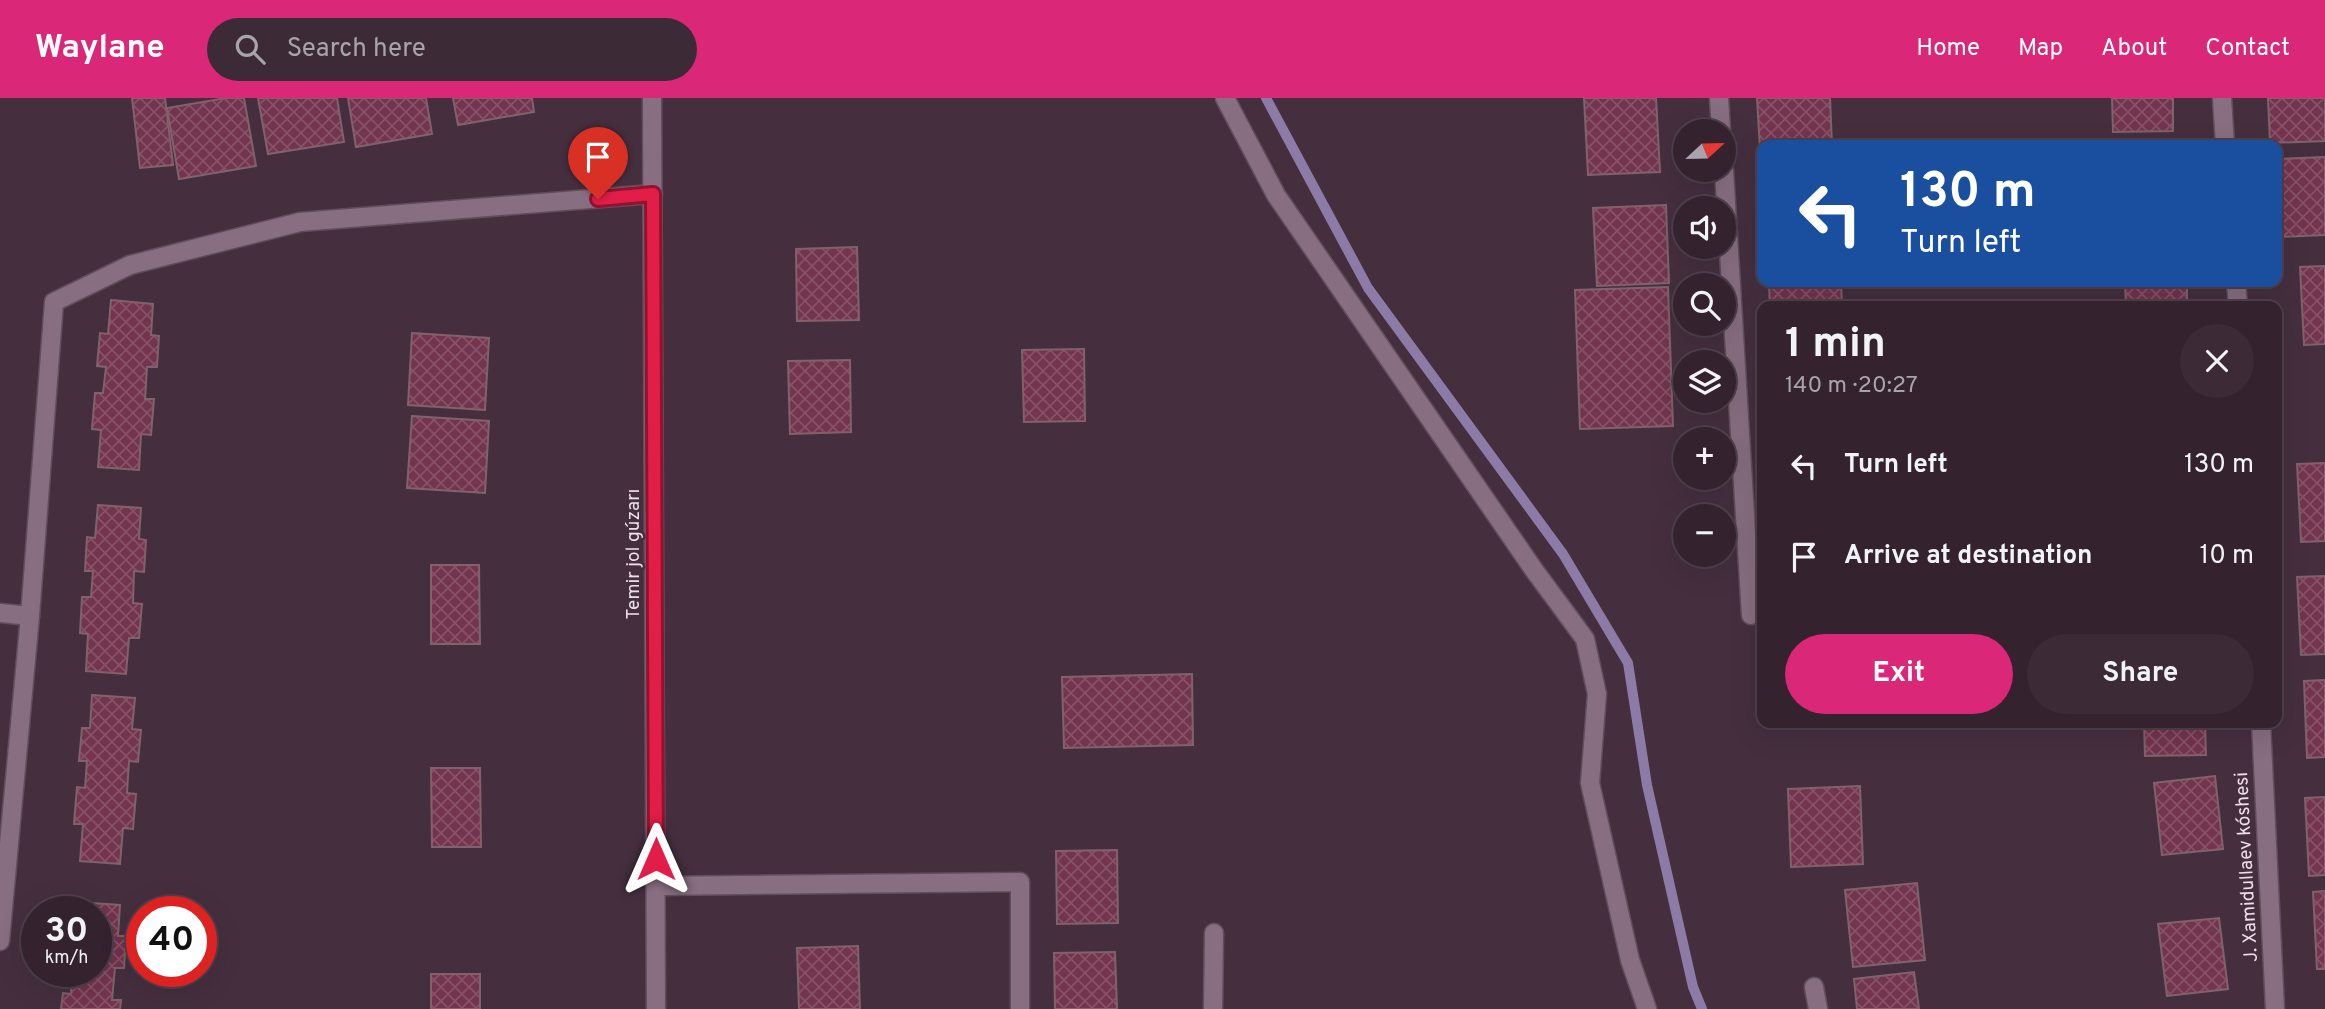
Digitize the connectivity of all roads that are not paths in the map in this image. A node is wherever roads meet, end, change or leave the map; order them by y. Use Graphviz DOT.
graph roads {
  1 [pos="652,98"];
  2 [pos="1225,98"];
  3 [pos="1719,98"];
  4 [pos="2222,98"];
  5 [pos="1720,119"];
  6 [pos="2225,140"];
  7 [pos="1725,182"];
  8 [pos="653,194"];
  9 [pos="0,613"];
  10 [pos="1751,615"];
  11 [pos="30,616"];
  12 [pos="2261,728"];
  13 [pos="656,886"];
  14 [pos="1214,933"];
  15 [pos="0,940"];
  16 [pos="1814,987"];
  17 [pos="656,1009"];
  18 [pos="1020,1009"];
  19 [pos="1213,1009"];
  20 [pos="1647,1009"];
  21 [pos="1818,1009"];
  22 [pos="2275,1009"];
  1 -- 8 [label="street, Temir jol gúzarı"];
  2 -- 20 [label="street"];
  3 -- 5 [label="street"];
  4 -- 6 [label="street"];
  7 -- 10 [label="street"];
  8 -- 11 [label="street"];
  8 -- 13 [label="street, Temir jol gúzarı"];
  9 -- 11 [label="street"];
  11 -- 15 [label="street"];
  12 -- 22 [label="street, J. Xamidullaev kóshesi"];
  13 -- 17 [label="street, Temir jol gúzarı"];
  13 -- 18 [label="street"];
  14 -- 19 [label="street"];
  16 -- 21 [label="street"];
}
